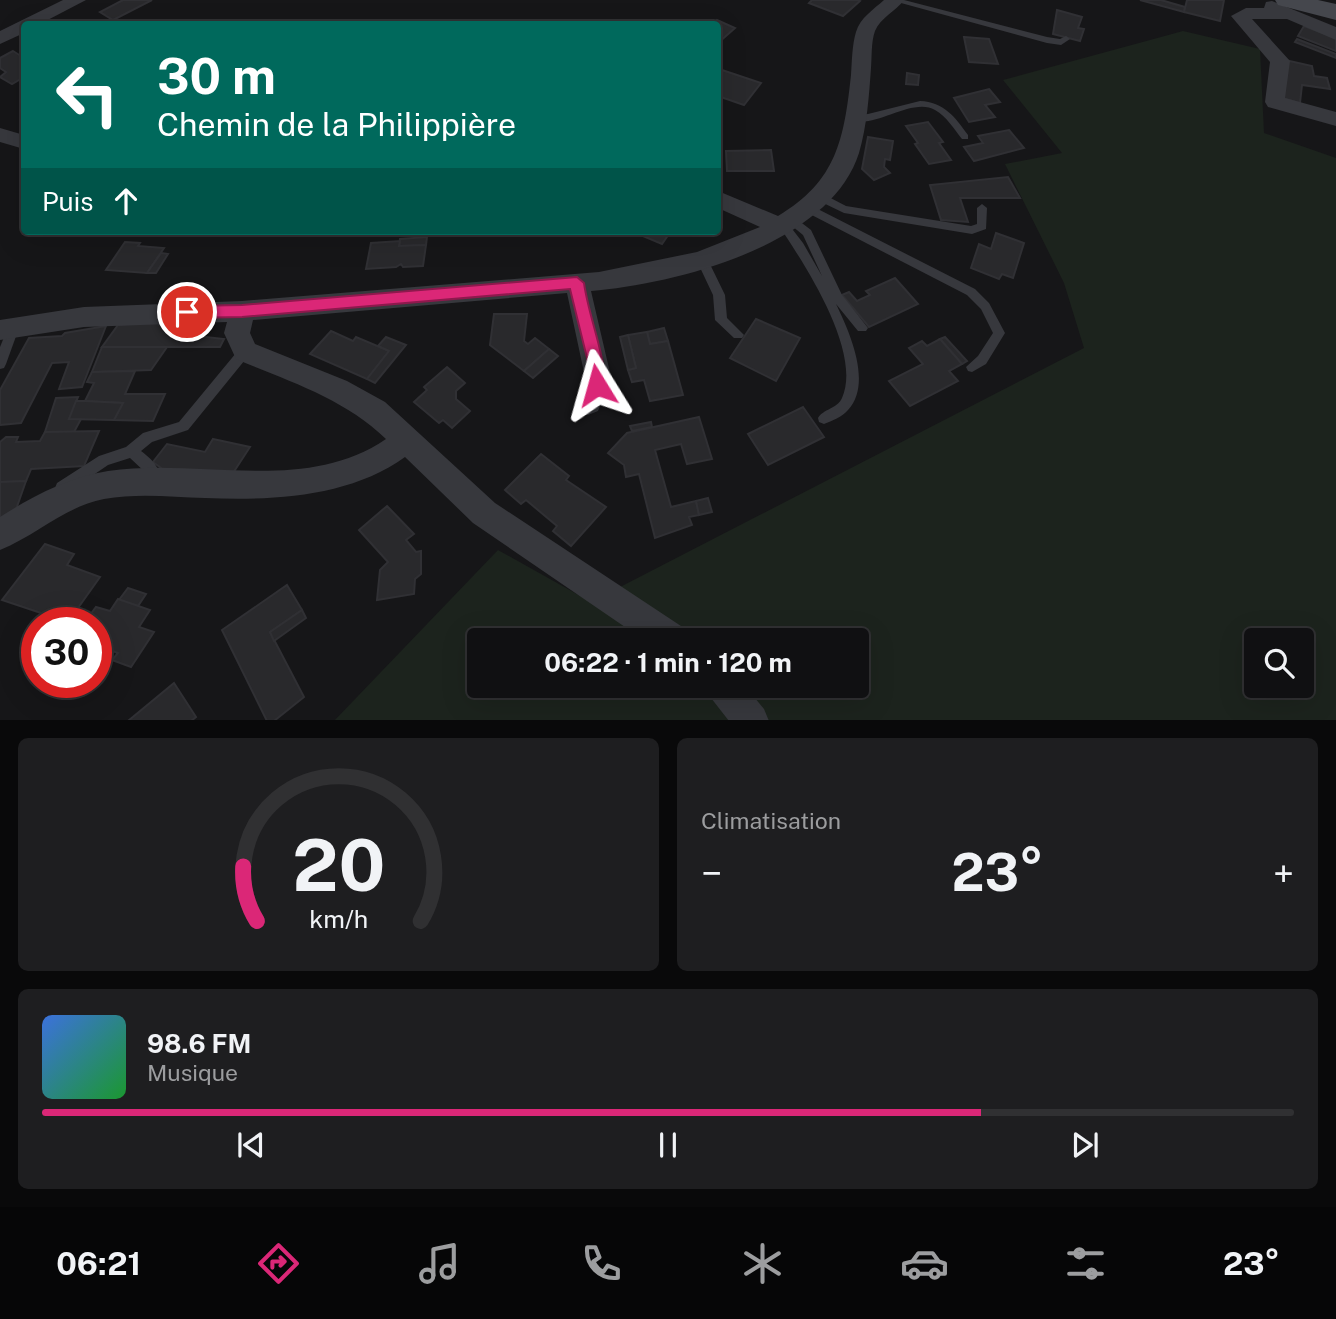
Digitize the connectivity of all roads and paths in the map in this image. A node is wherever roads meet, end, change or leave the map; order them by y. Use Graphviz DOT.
graph roads {
  1 [pos="77,0"];
  2 [pos="895,0"];
  3 [pos="1265,0"];
  4 [pos="1287,7"];
  5 [pos="1336,12"];
  6 [pos="34,21"];
  7 [pos="21,28"];
  8 [pos="1336,34"];
  9 [pos="0,38"];
  10 [pos="1066,39"];
  11 [pos="854,118"];
  12 [pos="1336,119"];
  13 [pos="0,135"];
  14 [pos="965,137"];
  15 [pos="21,141"];
  16 [pos="721,200"];
  17 [pos="982,208"];
  18 [pos="795,214"];
  19 [pos="702,259"];
  20 [pos="577,283"];
  21 [pos="242,311"];
  22 [pos="862,328"];
  23 [pos="7,329"];
  24 [pos="738,335"];
  25 [pos="245,351"];
  26 [pos="0,364"];
  27 [pos="972,367"];
  28 [pos="588,403"];
  29 [pos="824,418"];
  30 [pos="407,440"];
  31 [pos="130,452"];
  32 [pos="153,483"];
  33 [pos="52,505"];
  34 [pos="0,535"];
  35 [pos="653,628"];
  36 [pos="733,698"];
  37 [pos="752,720"];
  1 -- 6 [label="street"];
  2 -- 10 [label="lane"];
  2 -- 11 [label="street"];
  3 -- 4 [label="street"];
  4 -- 5 [label="main road"];
  4 -- 8 [label="street"];
  4 -- 12 [label="street"];
  7 -- 9 [label="street"];
  11 -- 14 [label="lane"];
  11 -- 18 [label="street"];
  13 -- 15 [label="street"];
  16 -- 18 [label="street"];
  17 -- 18 [label="lane"];
  18 -- 19 [label="street"];
  18 -- 22 [label="lane"];
  18 -- 27 [label="lane"];
  18 -- 29 [label="lane"];
  19 -- 20 [label="street"];
  19 -- 24 [label="lane"];
  20 -- 21 [label="street"];
  20 -- 28 [label="street"];
  21 -- 23 [label="street"];
  21 -- 25 [label="street"];
  23 -- 26 [label="lane"];
  25 -- 30 [label="street"];
  25 -- 31 [label="lane"];
  30 -- 32 [label="street"];
  30 -- 35 [label="street"];
  31 -- 32 [label="lane"];
  31 -- 33 [label="lane"];
  32 -- 33 [label="street"];
  33 -- 34 [label="street"];
  36 -- 37 [label="street"];
}
